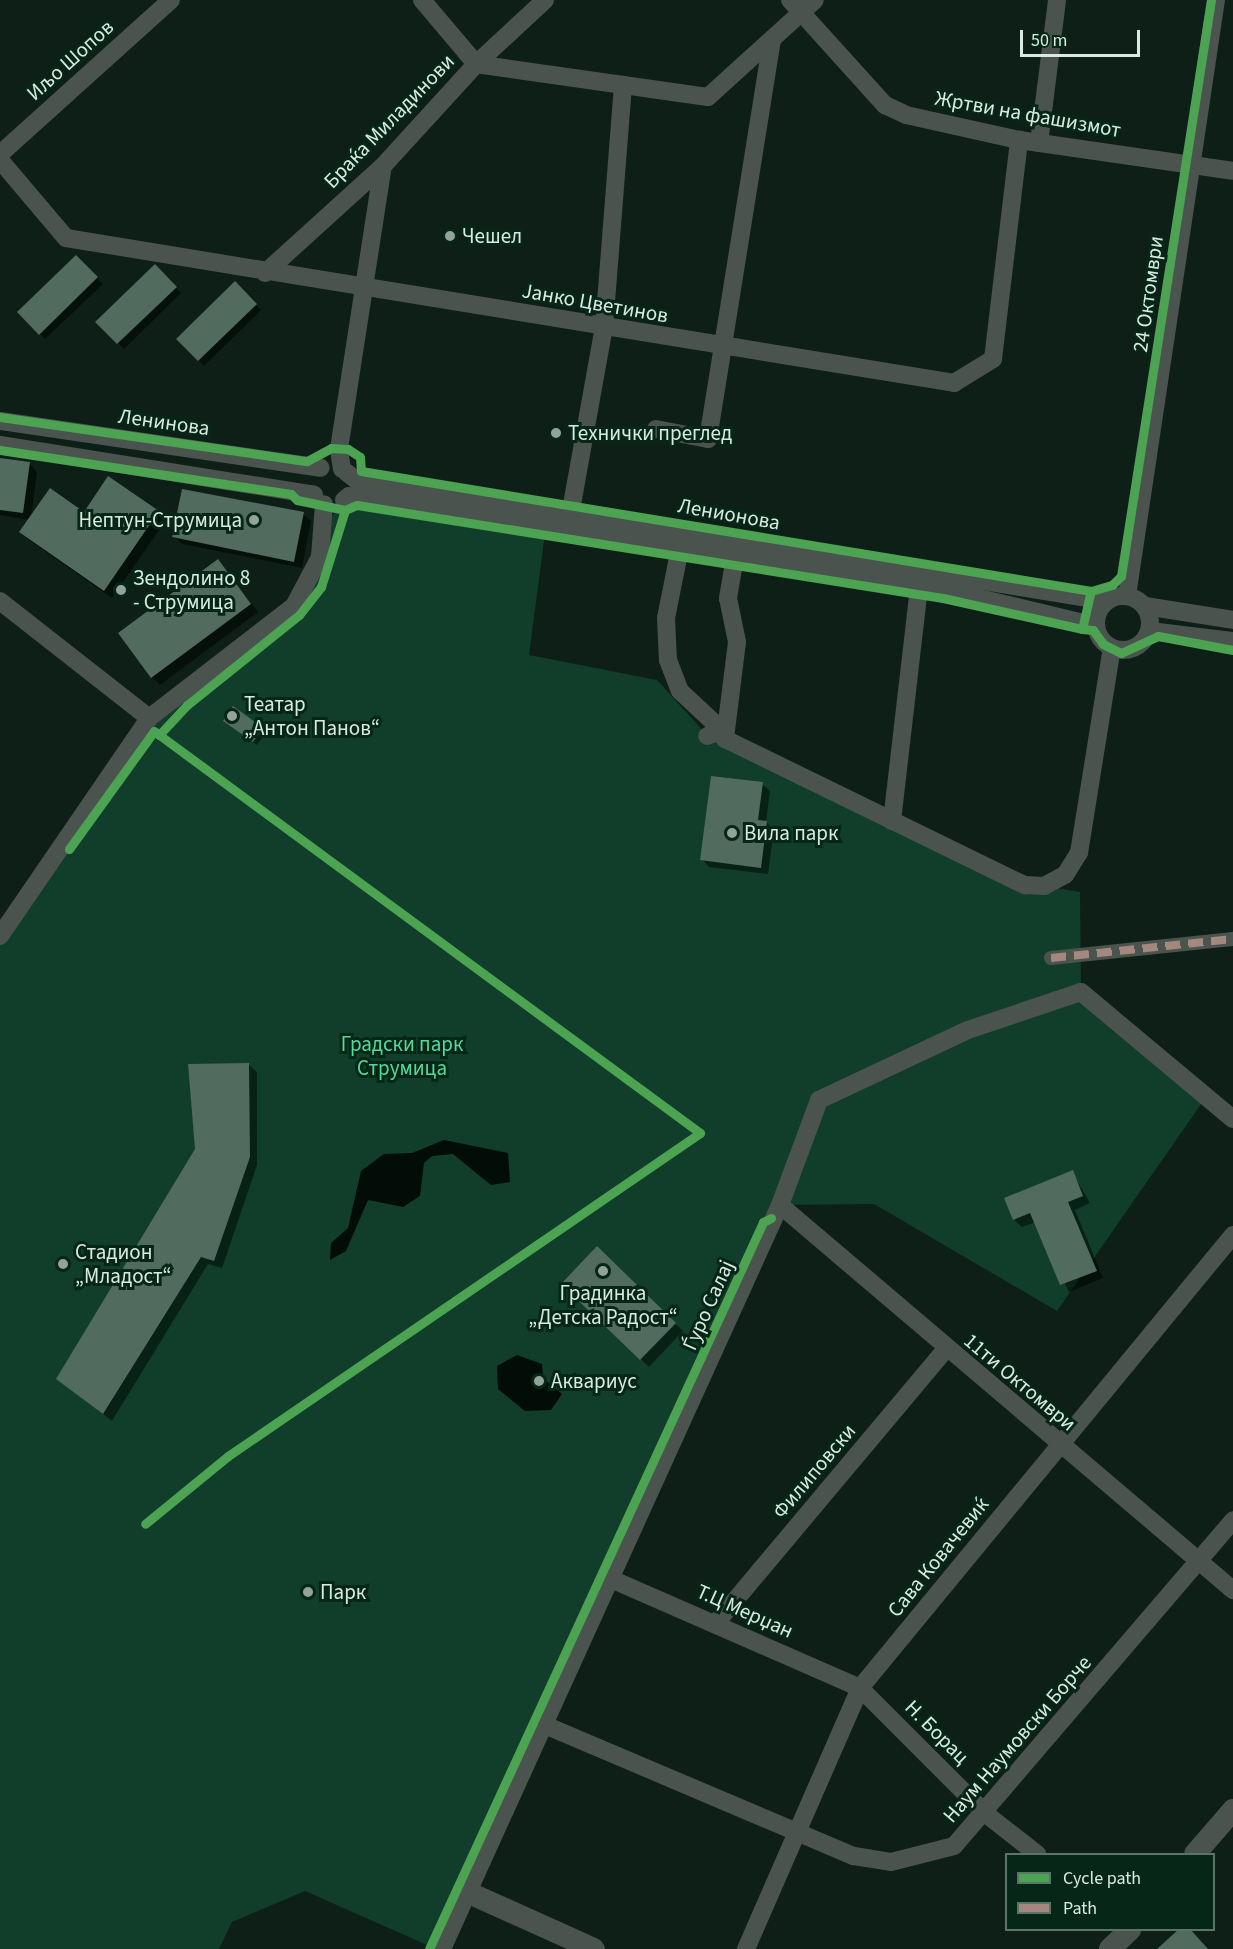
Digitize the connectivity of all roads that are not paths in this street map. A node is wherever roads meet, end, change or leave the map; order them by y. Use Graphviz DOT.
graph roads {
  1 [pos="171,0"];
  2 [pos="422,0"];
  3 [pos="546,0"];
  4 [pos="815,0"];
  5 [pos="1058,0"];
  6 [pos="1216,0"];
  7 [pos="796,6"];
  8 [pos="772,39"];
  9 [pos="476,64"];
  10 [pos="623,85"];
  11 [pos="1019,140"];
  12 [pos="1038,143"];
  13 [pos="0,154"];
  14 [pos="0,160"];
  15 [pos="1190,164"];
  16 [pos="383,166"];
  17 [pos="1233,171"];
  18 [pos="265,273"];
  19 [pos="362,285"];
  20 [pos="604,327"];
  21 [pos="722,347"];
  22 [pos="0,421"];
  23 [pos="656,429"];
  24 [pos="0,445"];
  25 [pos="334,469"];
  26 [pos="330,501"];
  27 [pos="571,510"];
  28 [pos="680,548"];
  29 [pos="735,557"];
  30 [pos="920,587"];
  31 [pos="1127,596"];
  32 [pos="0,601"];
  33 [pos="1106,601"];
  34 [pos="1145,606"];
  35 [pos="1233,620"];
  36 [pos="1096,626"];
  37 [pos="1150,631"];
  38 [pos="1233,642"];
  39 [pos="1112,648"];
  40 [pos="149,717"];
  41 [pos="715,733"];
  42 [pos="892,821"];
  43 [pos="0,936"];
  44 [pos="1233,939"];
  45 [pos="1051,958"];
  46 [pos="1233,1119"];
  47 [pos="780,1205"];
  48 [pos="1233,1235"];
  49 [pos="946,1349"];
  50 [pos="1059,1445"];
  51 [pos="1233,1520"];
  52 [pos="1198,1560"];
  53 [pos="611,1579"];
  54 [pos="1233,1590"];
  55 [pos="716,1623"];
  56 [pos="860,1688"];
  57 [pos="546,1726"];
  58 [pos="1233,1810"];
  59 [pos="986,1814"];
  60 [pos="795,1834"];
  61 [pos="1036,1853"];
  62 [pos="1196,1853"];
  63 [pos="467,1892"];
  64 [pos="1128,1931"];
  65 [pos="442,1949"];
  66 [pos="594,1949"];
  67 [pos="746,1949"];
  68 [pos="1110,1949"];
  1 -- 13 [label="street, Иљо Шопов"];
  2 -- 9 [label="street"];
  3 -- 9 [label="street, Браќа Миладинови"];
  4 -- 7 [label="street"];
  5 -- 12 [label="street"];
  6 -- 15 [label="street, 24 Октомври"];
  7 -- 8 [label="street"];
  7 -- 11 [label="street, Жртви на фашизмот"];
  8 -- 10 [label="street"];
  8 -- 21 [label="street"];
  9 -- 10 [label="street"];
  9 -- 16 [label="street, Браќа Миладинови"];
  10 -- 20 [label="street"];
  11 -- 12 [label="street, Жртви на фашизмот"];
  11 -- 21 [label="street, Јанко Цветинов"];
  12 -- 15 [label="street, Жртви на фашизмот"];
  14 -- 18 [label="street, Јанко Цветинов"];
  15 -- 17 [label="street, Жртви на фашизмот"];
  15 -- 31 [label="street, 24 Октомври"];
  16 -- 18 [label="street, Браќа Миладинови"];
  16 -- 19 [label="street"];
  18 -- 19 [label="street, Јанко Цветинов"];
  19 -- 20 [label="street, Јанко Цветинов"];
  19 -- 25 [label="street"];
  20 -- 21 [label="street, Јанко Цветинов"];
  20 -- 27 [label="street"];
  21 -- 23 [label="street"];
  22 -- 25 [label="street, Ленинова"];
  24 -- 26 [label="street"];
  25 -- 26 [label="street"];
  25 -- 26 [label="street"];
  25 -- 27 [label="street, Ленионова"];
  26 -- 28 [label="street"];
  26 -- 40 [label="street"];
  27 -- 33 [label="street, Ленионова"];
  28 -- 29 [label="street"];
  28 -- 41 [label="street"];
  29 -- 30 [label="street"];
  29 -- 41 [label="street"];
  30 -- 36 [label="street"];
  30 -- 42 [label="street"];
  31 -- 33 [label="street"];
  31 -- 34 [label="street"];
  32 -- 40 [label="street"];
  33 -- 36 [label="street"];
  34 -- 35 [label="street"];
  34 -- 37 [label="street"];
  36 -- 39 [label="street"];
  37 -- 38 [label="street"];
  37 -- 39 [label="street"];
  39 -- 42 [label="street"];
  40 -- 43 [label="street"];
  41 -- 42 [label="street"];
  44 -- 45 [label="street"];
  46 -- 47 [label="street, Ѓуро Салај"];
  47 -- 49 [label="street, 11ти Октомври"];
  47 -- 53 [label="street, Ѓуро Салај"];
  48 -- 50 [label="street, Сава Ковачевиќ"];
  49 -- 50 [label="street, 11ти Октомври"];
  49 -- 55 [label="street, Филиповски"];
  50 -- 52 [label="street, 11ти Октомври"];
  50 -- 56 [label="street, Сава Ковачевиќ"];
  51 -- 52 [label="street, Наум Наумовски Борче"];
  52 -- 54 [label="street, 11ти Октомври"];
  52 -- 59 [label="street, Наум Наумовски Борче"];
  53 -- 55 [label="street, Т.Ц Мерџан"];
  53 -- 57 [label="street, Ѓуро Салај"];
  55 -- 56 [label="street, Т.Ц Мерџан"];
  56 -- 59 [label="street, Н. Борац"];
  56 -- 60 [label="street, Сава Ковачевиќ"];
  57 -- 60 [label="street, Наум Наумовски Борче"];
  57 -- 63 [label="street, Ѓуро Салај"];
  58 -- 62 [label="street"];
  59 -- 60 [label="street, Наум Наумовски Борче"];
  59 -- 61 [label="street, Н. Борац"];
  60 -- 67 [label="street, Сава Ковачевиќ"];
  63 -- 65 [label="street, Ѓуро Салај"];
  63 -- 66 [label="street"];
  64 -- 68 [label="street"];
}
